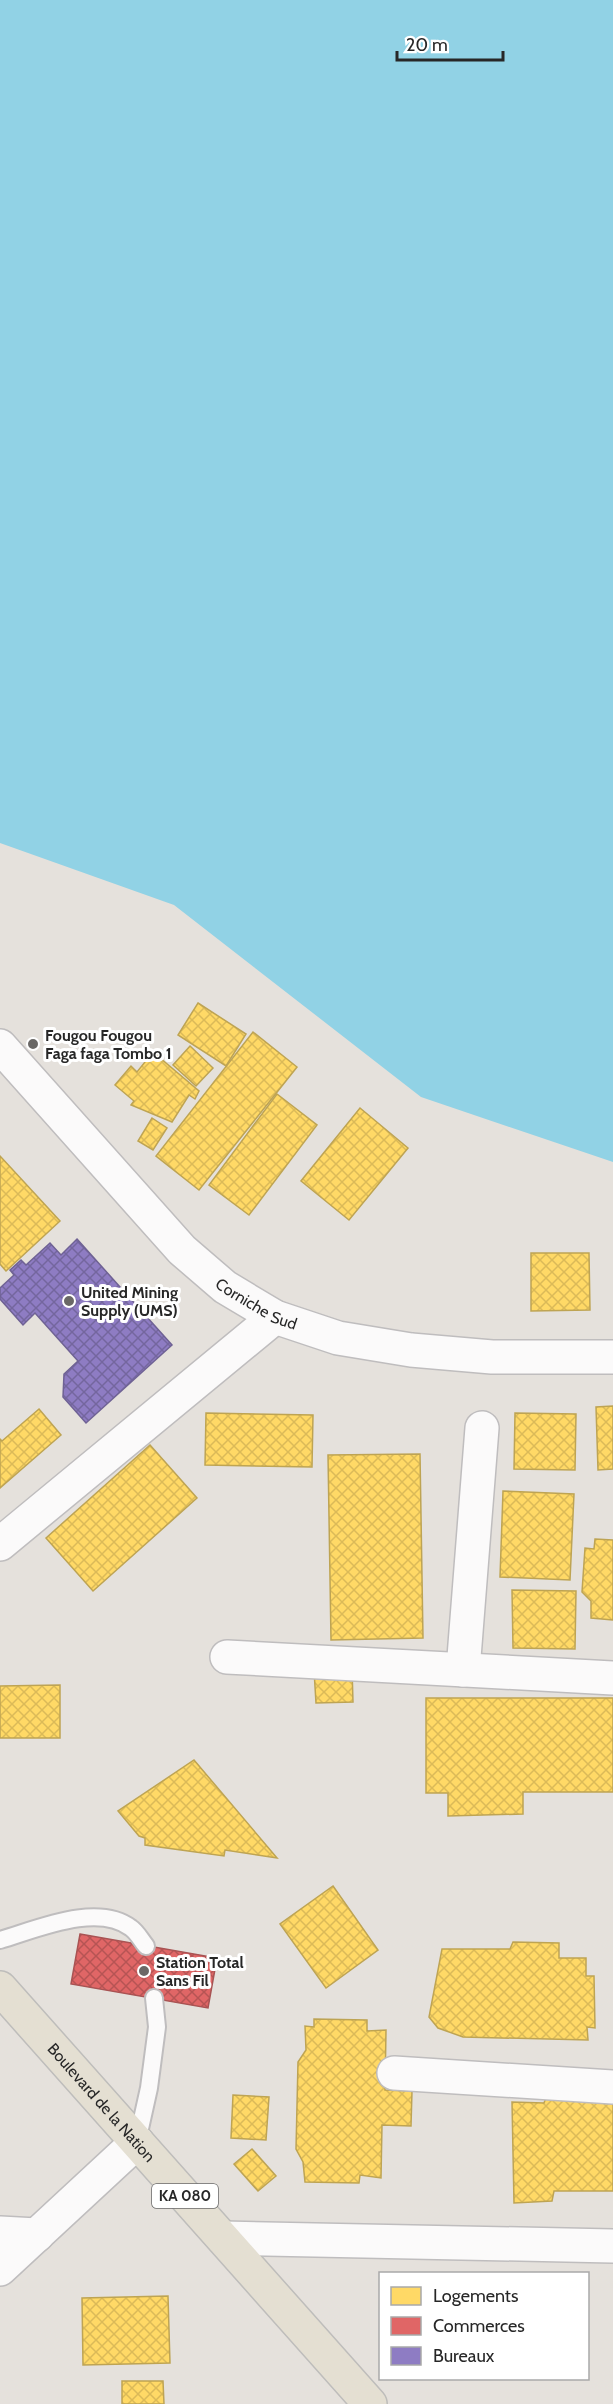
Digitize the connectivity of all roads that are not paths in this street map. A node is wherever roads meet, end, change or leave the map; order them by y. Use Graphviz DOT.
graph roads {
  1 [pos="2,1053"];
  2 [pos="275,1317"];
  3 [pos="613,1357"];
  4 [pos="482,1428"];
  5 [pos="0,1544"];
  6 [pos="227,1657"];
  7 [pos="463,1670"];
  8 [pos="613,1678"];
  9 [pos="0,1941"];
  10 [pos="146,1946"];
  11 [pos="0,1988"];
  12 [pos="154,1998"];
  13 [pos="394,2073"];
  14 [pos="613,2087"];
  15 [pos="137,2142"];
  16 [pos="0,2233"];
  17 [pos="37,2235"];
  18 [pos="223,2238"];
  19 [pos="613,2246"];
  20 [pos="0,2269"];
  21 [pos="370,2404"];
  1 -- 2 [label="street, Corniche Sud"];
  2 -- 3 [label="street, Corniche Sud"];
  2 -- 5 [label="street"];
  4 -- 7 [label="street"];
  6 -- 7 [label="street"];
  7 -- 8 [label="street"];
  9 -- 10 [label="lane"];
  11 -- 15 [label="main road, Boulevard de la Nation / KA 080"];
  12 -- 15 [label="lane"];
  13 -- 14 [label="street"];
  15 -- 17 [label="street"];
  15 -- 18 [label="main road, Boulevard de la Nation / KA 080"];
  16 -- 17 [label="street"];
  17 -- 20 [label="street"];
  18 -- 19 [label="street"];
  18 -- 21 [label="main road, Boulevard de la Nation / KA 080"];
}
